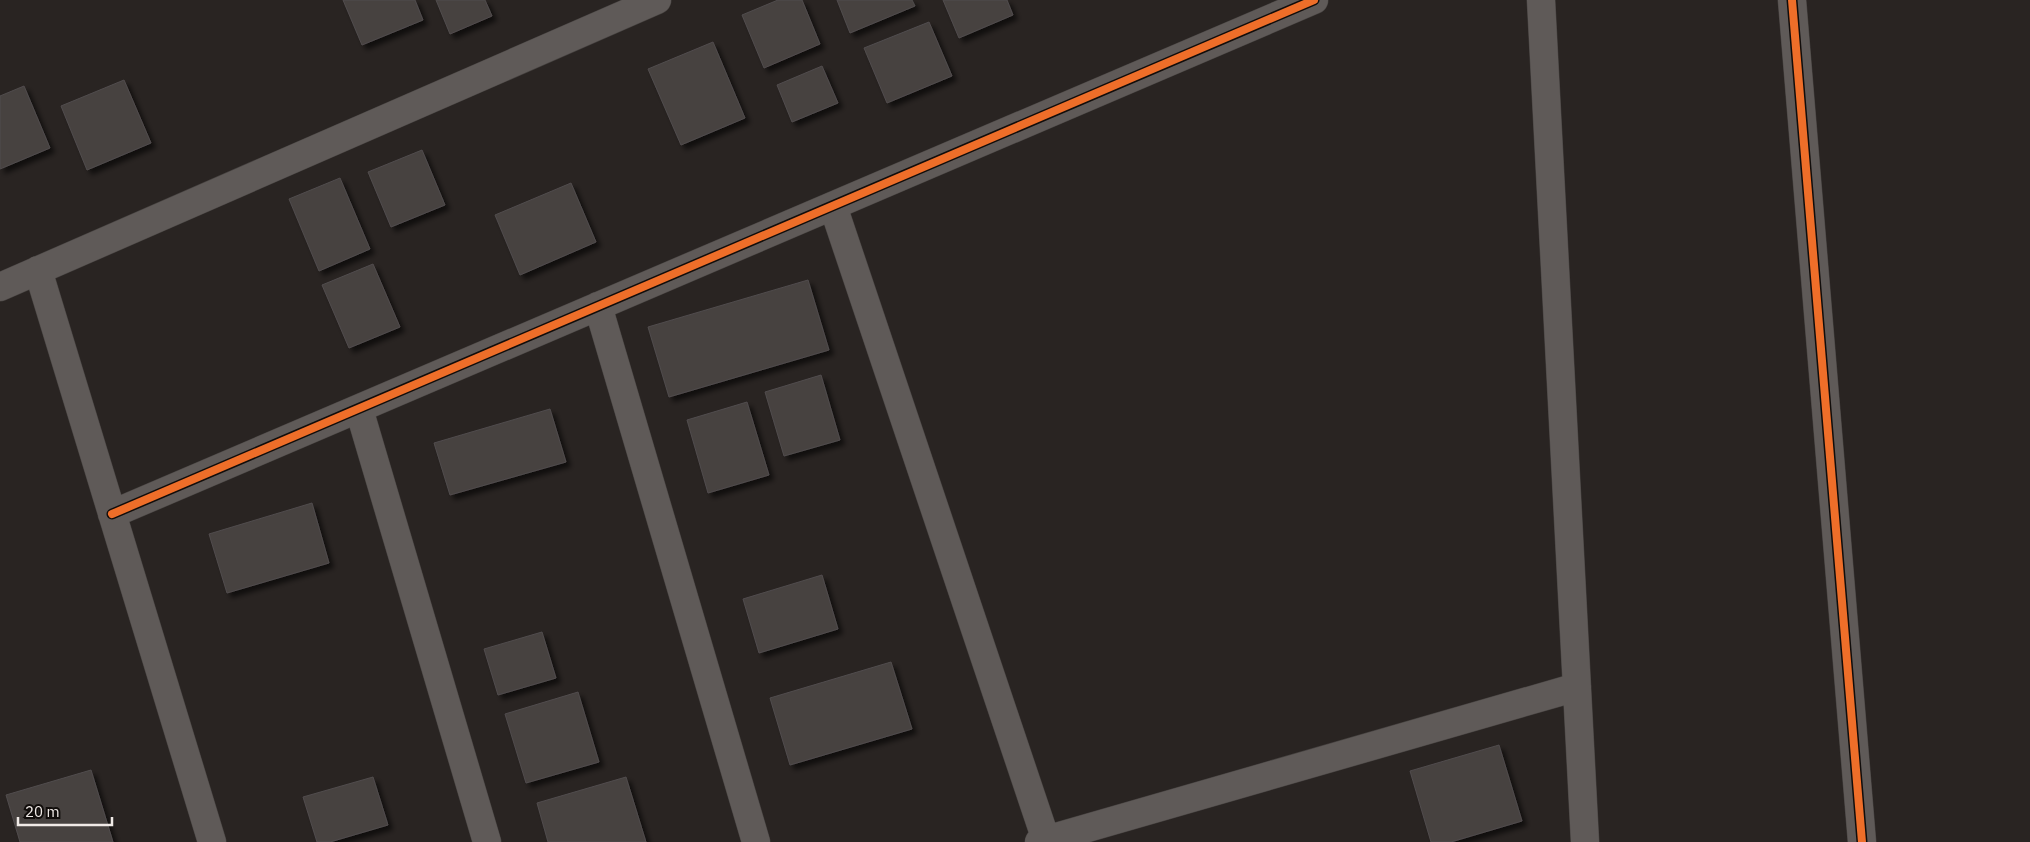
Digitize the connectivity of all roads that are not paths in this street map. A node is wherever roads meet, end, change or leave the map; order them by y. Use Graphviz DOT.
graph roads {
  1 [pos="657,0"];
  2 [pos="1314,0"];
  3 [pos="1541,0"];
  4 [pos="1792,0"];
  5 [pos="833,206"];
  6 [pos="38,270"];
  7 [pos="0,287"];
  8 [pos="598,306"];
  9 [pos="359,409"];
  10 [pos="112,514"];
  11 [pos="1577,687"];
  12 [pos="1042,841"];
  13 [pos="212,842"];
  14 [pos="487,842"];
  15 [pos="756,842"];
  16 [pos="1585,842"];
  17 [pos="1862,842"];
  1 -- 6 [label="street"];
  2 -- 5 [label="street"];
  3 -- 11 [label="street"];
  4 -- 17 [label="street"];
  5 -- 8 [label="street"];
  5 -- 12 [label="street"];
  6 -- 7 [label="street"];
  6 -- 10 [label="street"];
  8 -- 9 [label="street"];
  8 -- 15 [label="street"];
  9 -- 10 [label="street"];
  9 -- 14 [label="street"];
  10 -- 13 [label="street"];
  11 -- 12 [label="street"];
  11 -- 16 [label="street"];
}
